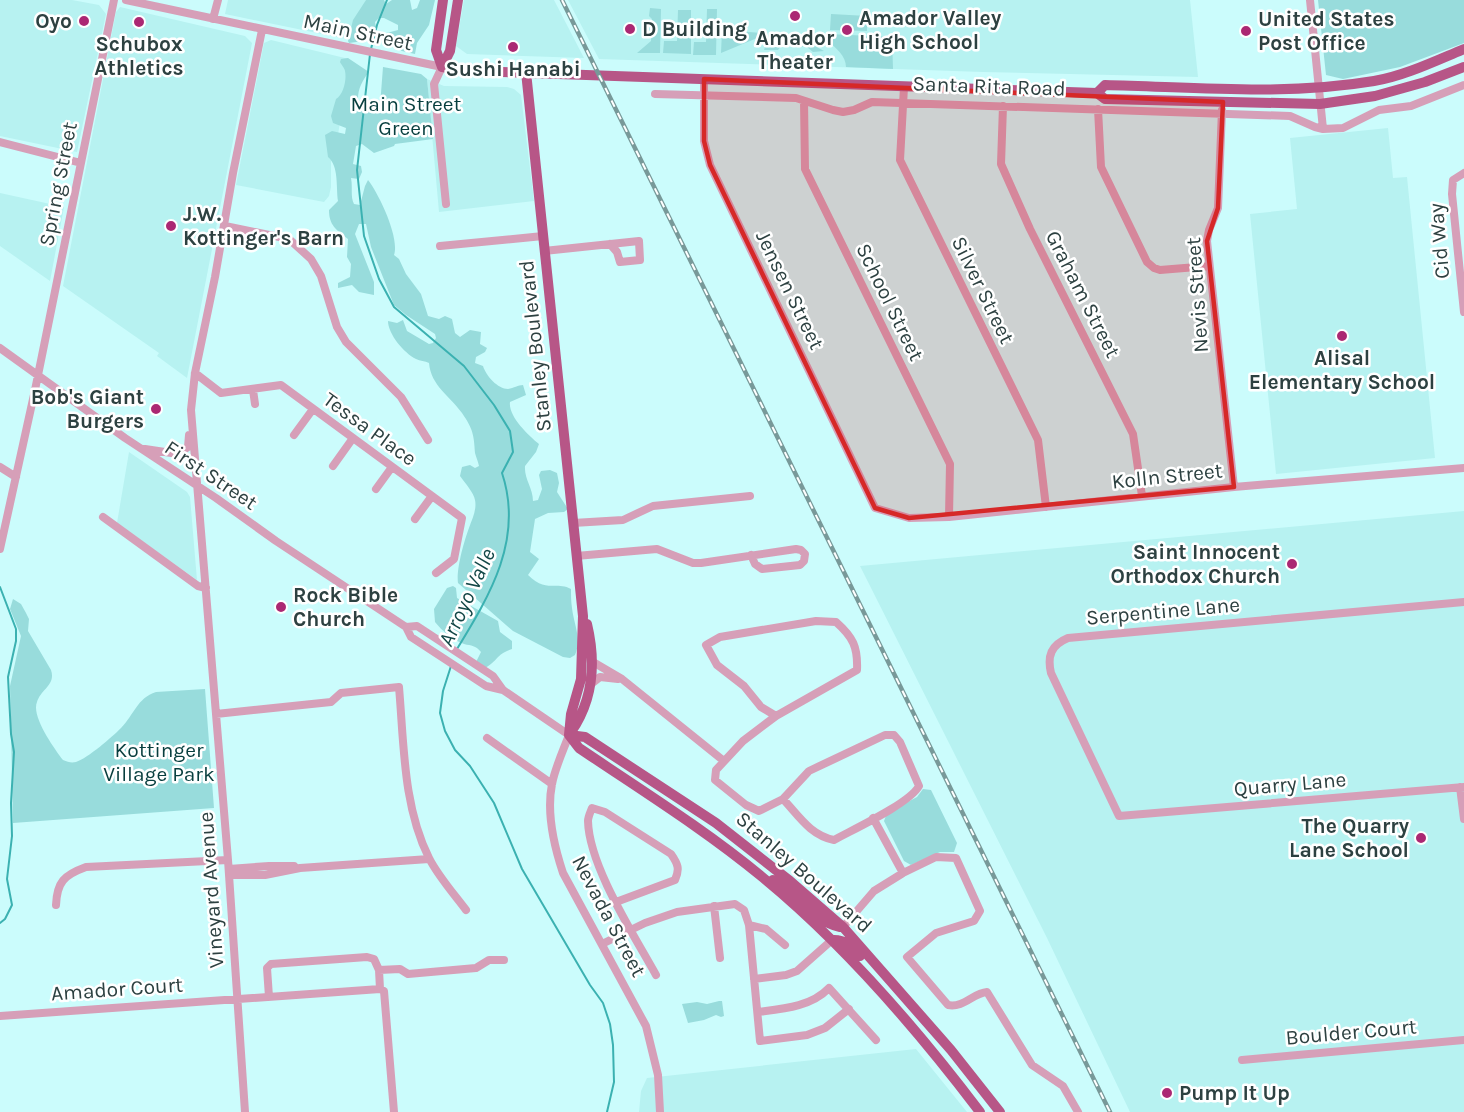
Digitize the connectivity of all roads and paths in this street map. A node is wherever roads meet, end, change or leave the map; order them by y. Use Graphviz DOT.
graph roads {
  1 [pos="114,0"];
  2 [pos="126,0"];
  3 [pos="218,0"];
  4 [pos="443,0"];
  5 [pos="458,0"];
  6 [pos="1310,0"];
  7 [pos="213,19"];
  8 [pos="262,30"];
  9 [pos="1464,49"];
  10 [pos="442,67"];
  11 [pos="1464,67"];
  12 [pos="526,72"];
  13 [pos="704,79"];
  14 [pos="1464,85"];
  15 [pos="1155,86"];
  16 [pos="904,87"];
  17 [pos="1319,87"];
  18 [pos="1097,93"];
  19 [pos="655,94"];
  20 [pos="704,95"];
  21 [pos="1154,100"];
  22 [pos="804,101"];
  23 [pos="1223,102"];
  24 [pos="903,103"];
  25 [pos="1320,104"];
  26 [pos="1003,106"];
  27 [pos="1098,109"];
  28 [pos="1222,114"];
  29 [pos="1323,129"];
  30 [pos="0,142"];
  31 [pos="81,163"];
  32 [pos="1464,173"];
  33 [pos="446,204"];
  34 [pos="225,226"];
  35 [pos="543,236"];
  36 [pos="610,244"];
  37 [pos="440,246"];
  38 [pos="544,251"];
  39 [pos="1209,266"];
  40 [pos="1464,312"];
  41 [pos="0,348"];
  42 [pos="195,373"];
  43 [pos="38,376"];
  44 [pos="253,390"];
  45 [pos="255,404"];
  46 [pos="313,409"];
  47 [pos="191,414"];
  48 [pos="294,435"];
  49 [pos="353,438"];
  50 [pos="428,440"];
  51 [pos="138,447"];
  52 [pos="333,466"];
  53 [pos="0,467"];
  54 [pos="392,467"];
  55 [pos="1464,468"];
  56 [pos="16,477"];
  57 [pos="198,486"];
  58 [pos="1234,487"];
  59 [pos="376,489"];
  60 [pos="432,496"];
  61 [pos="750,496"];
  62 [pos="1142,496"];
  63 [pos="1046,507"];
  64 [pos="875,508"];
  65 [pos="103,517"];
  66 [pos="949,517"];
  67 [pos="416,519"];
  68 [pos="573,523"];
  69 [pos="0,549"];
  70 [pos="751,555"];
  71 [pos="576,556"];
  72 [pos="436,573"];
  73 [pos="206,588"];
  74 [pos="1464,602"];
  75 [pos="583,616"];
  76 [pos="406,627"];
  77 [pos="592,662"];
  78 [pos="622,679"];
  79 [pos="591,684"];
  80 [pos="503,690"];
  81 [pos="216,714"];
  82 [pos="776,716"];
  83 [pos="569,735"];
  84 [pos="486,738"];
  85 [pos="724,761"];
  86 [pos="552,784"];
  87 [pos="1462,787"];
  88 [pos="783,799"];
  89 [pos="1119,816"];
  90 [pos="873,818"];
  91 [pos="1464,819"];
  92 [pos="429,859"];
  93 [pos="228,860"];
  94 [pos="229,872"];
  95 [pos="903,873"];
  96 [pos="763,877"];
  97 [pos="616,902"];
  98 [pos="56,905"];
  99 [pos="714,906"];
  100 [pos="466,910"];
  101 [pos="749,925"];
  102 [pos="843,927"];
  103 [pos="631,930"];
  104 [pos="832,940"];
  105 [pos="602,944"];
  106 [pos="785,945"];
  107 [pos="720,958"];
  108 [pos="504,960"];
  109 [pos="379,970"];
  110 [pos="656,975"];
  111 [pos="754,979"];
  112 [pos="382,990"];
  113 [pos="269,997"];
  114 [pos="906,998"];
  115 [pos="236,999"];
  116 [pos="849,1009"];
  117 [pos="758,1012"];
  118 [pos="0,1016"];
  119 [pos="876,1040"];
  120 [pos="1464,1040"];
  121 [pos="951,1050"];
  122 [pos="940,1059"];
  123 [pos="1242,1060"];
  124 [pos="245,1112"];
  125 [pos="394,1112"];
  126 [pos="660,1112"];
  127 [pos="980,1112"];
  128 [pos="1000,1112"];
  129 [pos="1078,1112"];
  1 -- 31 [label="street, Spring Street"];
  2 -- 7 [label="street, Main Street"];
  3 -- 7 [label="street"];
  4 -- 10 [label="main road"];
  5 -- 10 [label="main road"];
  6 -- 17 [label="street"];
  7 -- 8 [label="street, Main Street"];
  8 -- 10 [label="street, Main Street"];
  8 -- 34 [label="street"];
  9 -- 17 [label="main road, Santa Rita Road"];
  10 -- 12 [label="main road, Santa Rita Road"];
  10 -- 33 [label="street"];
  11 -- 25 [label="main road, Santa Rita Road"];
  12 -- 13 [label="main road, Santa Rita Road"];
  12 -- 35 [label="main road, Stanley Boulevard"];
  13 -- 16 [label="main road, Santa Rita Road"];
  13 -- 20 [label="street, Jensen Street"];
  14 -- 29 [label="street"];
  15 -- 17 [label="main road, Santa Rita Road"];
  15 -- 18 [label="main road, Santa Rita Road"];
  15 -- 21 [label="main road"];
  16 -- 18 [label="main road, Santa Rita Road"];
  16 -- 24 [label="street, Silver Street"];
  17 -- 25 [label="street"];
  18 -- 21 [label="main road, Santa Rita Road"];
  19 -- 20 [label="street, Santa Rita Road"];
  20 -- 22 [label="street, Santa Rita Road"];
  20 -- 64 [label="street, Jensen Street"];
  21 -- 23 [label="main road, Santa Rita Road"];
  22 -- 24 [label="street, Santa Rita Road"];
  22 -- 66 [label="street, School Street"];
  23 -- 25 [label="main road, Santa Rita Road"];
  23 -- 28 [label="street, Nevis Street"];
  24 -- 26 [label="street, Santa Rita Road"];
  24 -- 63 [label="street, Silver Street"];
  25 -- 29 [label="street"];
  26 -- 27 [label="street, Santa Rita Road"];
  26 -- 62 [label="street, Graham Street"];
  27 -- 28 [label="street, Santa Rita Road"];
  27 -- 39 [label="street"];
  28 -- 29 [label="street, Santa Rita Road"];
  28 -- 39 [label="street, Nevis Street"];
  30 -- 31 [label="street"];
  31 -- 43 [label="street, Spring Street"];
  32 -- 40 [label="street, Cid Way"];
  34 -- 42 [label="street"];
  34 -- 50 [label="street"];
  35 -- 37 [label="street"];
  35 -- 38 [label="main road, Stanley Boulevard"];
  36 -- 38 [label="street"];
  38 -- 68 [label="main road, Stanley Boulevard"];
  39 -- 58 [label="street, Nevis Street"];
  41 -- 43 [label="street, First Street"];
  42 -- 44 [label="street, Tessa Place"];
  42 -- 47 [label="street"];
  43 -- 51 [label="street, First Street"];
  43 -- 56 [label="street, Spring Street"];
  44 -- 45 [label="street"];
  44 -- 46 [label="street, Tessa Place"];
  46 -- 48 [label="street"];
  46 -- 49 [label="street, Tessa Place"];
  47 -- 51 [label="street"];
  47 -- 57 [label="street, Vineyard Avenue"];
  49 -- 52 [label="street"];
  49 -- 54 [label="street, Tessa Place"];
  51 -- 57 [label="street, First Street"];
  53 -- 56 [label="street"];
  54 -- 59 [label="street"];
  54 -- 60 [label="street, Tessa Place"];
  55 -- 58 [label="street, Kolln Street"];
  56 -- 69 [label="street, Spring Street"];
  57 -- 73 [label="street, Vineyard Avenue"];
  57 -- 76 [label="street, First Street"];
  58 -- 62 [label="street, Kolln Street"];
  60 -- 67 [label="street"];
  60 -- 72 [label="street, Tessa Place"];
  61 -- 68 [label="street"];
  62 -- 63 [label="street, Kolln Street"];
  63 -- 66 [label="street, Kolln Street"];
  64 -- 66 [label="street, Kolln Street"];
  65 -- 73 [label="street"];
  68 -- 71 [label="main road, Stanley Boulevard"];
  70 -- 70 [label="street"];
  70 -- 71 [label="street"];
  71 -- 75 [label="main road, Stanley Boulevard"];
  73 -- 81 [label="street, Vineyard Avenue"];
  74 -- 89 [label="street, Serpentine Lane"];
  75 -- 77 [label="main road, Stanley Boulevard"];
  75 -- 83 [label="main road, Stanley Boulevard"];
  76 -- 80 [label="street, First Street"];
  76 -- 80 [label="street, First Street"];
  77 -- 78 [label="street"];
  77 -- 79 [label="main road, Stanley Boulevard"];
  78 -- 79 [label="street"];
  78 -- 85 [label="street"];
  79 -- 83 [label="main road, Stanley Boulevard"];
  80 -- 83 [label="street, First Street"];
  81 -- 92 [label="street"];
  81 -- 93 [label="street, Vineyard Avenue"];
  82 -- 82 [label="street"];
  82 -- 85 [label="street"];
  83 -- 86 [label="street, Nevada Street"];
  83 -- 96 [label="main road, Stanley Boulevard"];
  83 -- 102 [label="main road, Stanley Boulevard"];
  84 -- 86 [label="street"];
  85 -- 88 [label="street"];
  86 -- 105 [label="street, Nevada Street"];
  87 -- 89 [label="street, Quarry Lane"];
  87 -- 91 [label="street"];
  88 -- 90 [label="street"];
  88 -- 90 [label="street"];
  90 -- 95 [label="street"];
  92 -- 94 [label="street"];
  92 -- 100 [label="street"];
  93 -- 94 [label="street, Vineyard Avenue"];
  93 -- 98 [label="street"];
  94 -- 115 [label="street, Vineyard Avenue"];
  95 -- 102 [label="street"];
  95 -- 129 [label="street"];
  96 -- 102 [label="main road"];
  96 -- 104 [label="main road, Stanley Boulevard"];
  97 -- 97 [label="street"];
  97 -- 103 [label="street"];
  99 -- 101 [label="street"];
  99 -- 103 [label="street"];
  99 -- 107 [label="street"];
  101 -- 106 [label="street"];
  101 -- 111 [label="street"];
  102 -- 114 [label="main road, Stanley Boulevard"];
  103 -- 105 [label="street"];
  103 -- 110 [label="street"];
  104 -- 111 [label="street"];
  104 -- 114 [label="main road"];
  104 -- 122 [label="main road, Stanley Boulevard"];
  105 -- 126 [label="street, Nevada Street"];
  108 -- 109 [label="street"];
  109 -- 112 [label="street"];
  109 -- 113 [label="street"];
  111 -- 117 [label="street"];
  112 -- 113 [label="street, Amador Court"];
  112 -- 125 [label="street"];
  113 -- 115 [label="street, Amador Court"];
  114 -- 121 [label="main road, Stanley Boulevard"];
  115 -- 118 [label="street, Amador Court"];
  115 -- 124 [label="street, Vineyard Avenue"];
  116 -- 117 [label="street"];
  116 -- 117 [label="street"];
  116 -- 119 [label="street"];
  120 -- 123 [label="street, Boulder Court"];
  121 -- 122 [label="main road"];
  121 -- 128 [label="main road, Stanley Boulevard"];
  122 -- 127 [label="main road, Stanley Boulevard"];
}
